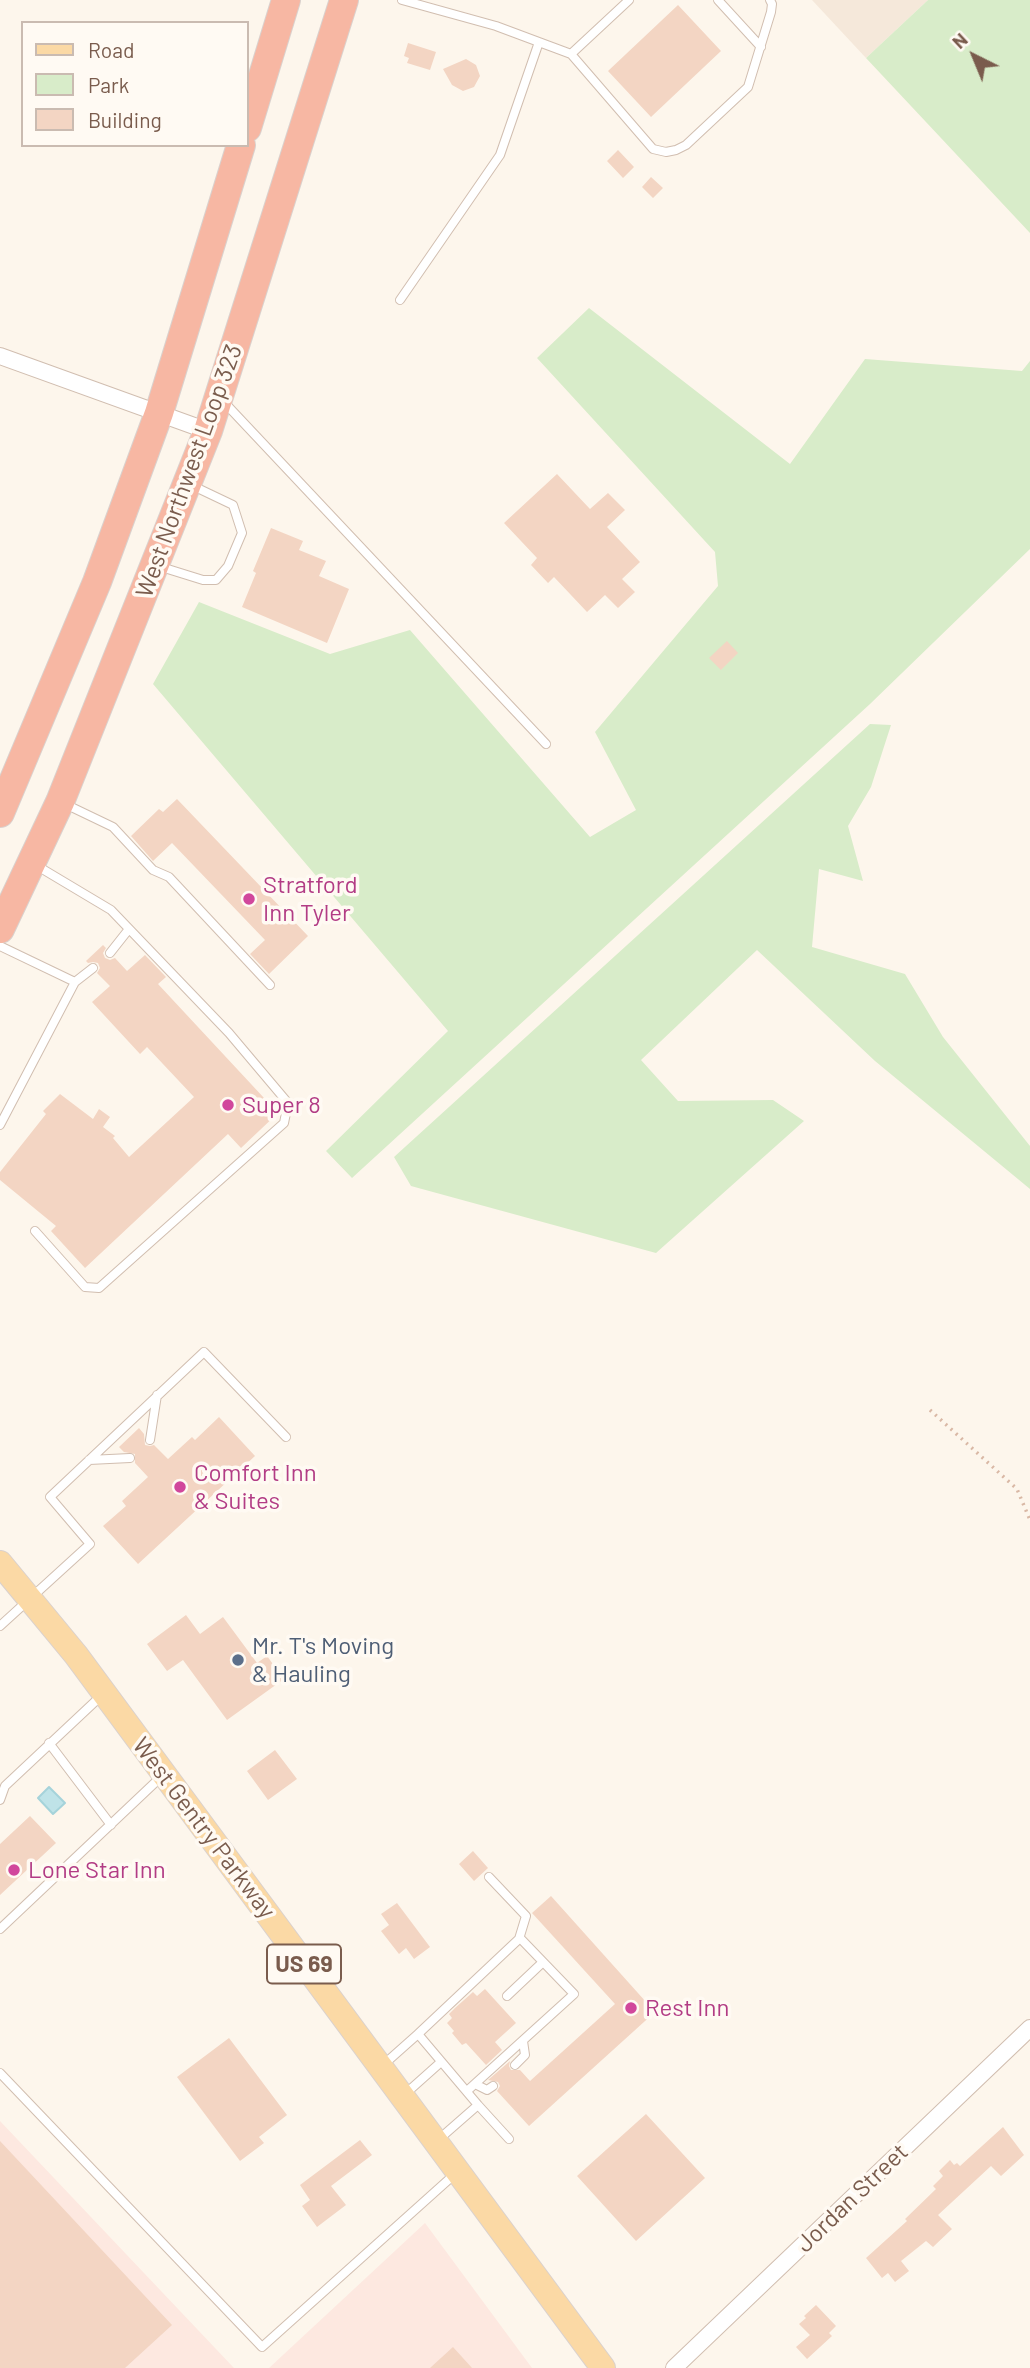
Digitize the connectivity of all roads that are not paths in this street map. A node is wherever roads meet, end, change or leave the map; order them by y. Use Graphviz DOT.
graph roads {
  1 [pos="286,0"];
  2 [pos="344,0"];
  3 [pos="402,0"];
  4 [pos="629,0"];
  5 [pos="718,0"];
  6 [pos="770,0"];
  7 [pos="538,42"];
  8 [pos="761,47"];
  9 [pos="570,54"];
  10 [pos="248,125"];
  11 [pos="241,147"];
  12 [pos="400,299"];
  13 [pos="0,355"];
  14 [pos="219,397"];
  15 [pos="159,413"];
  16 [pos="208,431"];
  17 [pos="187,483"];
  18 [pos="155,566"];
  19 [pos="545,744"];
  20 [pos="60,802"];
  21 [pos="0,814"];
  22 [pos="32,863"];
  23 [pos="0,929"];
  24 [pos="130,929"];
  25 [pos="0,946"];
  26 [pos="110,953"];
  27 [pos="93,968"];
  28 [pos="75,982"];
  29 [pos="270,985"];
  30 [pos="0,1125"];
  31 [pos="35,1231"];
  32 [pos="157,1395"];
  33 [pos="286,1437"];
  34 [pos="150,1440"];
  35 [pos="130,1458"];
  36 [pos="89,1460"];
  37 [pos="0,1563"];
  38 [pos="30,1598"];
  39 [pos="0,1626"];
  40 [pos="104,1693"];
  41 [pos="49,1743"];
  42 [pos="164,1774"];
  43 [pos="0,1800"];
  44 [pos="111,1825"];
  45 [pos="489,1878"];
  46 [pos="0,1929"];
  47 [pos="519,1939"];
  48 [pos="543,1962"];
  49 [pos="507,1996"];
  50 [pos="1030,2028"];
  51 [pos="418,2034"];
  52 [pos="523,2041"];
  53 [pos="441,2062"];
  54 [pos="515,2065"];
  55 [pos="381,2067"];
  56 [pos="0,2073"];
  57 [pos="475,2084"];
  58 [pos="493,2086"];
  59 [pos="467,2091"];
  60 [pos="403,2097"];
  61 [pos="478,2105"];
  62 [pos="509,2140"];
  63 [pos="436,2142"];
  64 [pos="458,2171"];
  65 [pos="603,2368"];
  66 [pos="674,2368"];
  1 -- 10 [label="highway"];
  2 -- 14 [label="highway, West Northwest Loop 323"];
  3 -- 7 [label="lane"];
  4 -- 9 [label="lane"];
  5 -- 8 [label="lane"];
  6 -- 8 [label="lane"];
  7 -- 9 [label="lane"];
  7 -- 12 [label="lane"];
  8 -- 9 [label="lane"];
  11 -- 15 [label="highway, West Northwest Loop 323"];
  13 -- 15 [label="street"];
  14 -- 16 [label="highway, West Northwest Loop 323"];
  14 -- 19 [label="lane"];
  15 -- 16 [label="street"];
  15 -- 21 [label="highway, West Northwest Loop 323"];
  16 -- 17 [label="highway, West Northwest Loop 323"];
  17 -- 18 [label="highway, West Northwest Loop 323"];
  17 -- 18 [label="lane"];
  18 -- 20 [label="highway, West Northwest Loop 323"];
  20 -- 22 [label="highway, West Northwest Loop 323"];
  20 -- 29 [label="lane"];
  22 -- 23 [label="highway, West Northwest Loop 323"];
  22 -- 24 [label="lane"];
  24 -- 26 [label="lane"];
  24 -- 31 [label="lane"];
  25 -- 28 [label="lane"];
  27 -- 28 [label="lane"];
  28 -- 30 [label="lane"];
  32 -- 33 [label="lane"];
  32 -- 34 [label="lane"];
  32 -- 36 [label="lane"];
  35 -- 36 [label="lane"];
  36 -- 38 [label="lane"];
  37 -- 38 [label="main road, West Gentry Parkway / US 69"];
  38 -- 39 [label="lane"];
  38 -- 40 [label="main road, West Gentry Parkway / US 69"];
  40 -- 41 [label="lane"];
  40 -- 42 [label="main road, West Gentry Parkway / US 69"];
  41 -- 43 [label="lane"];
  41 -- 44 [label="lane"];
  42 -- 44 [label="lane"];
  42 -- 55 [label="main road, West Gentry Parkway / US 69"];
  44 -- 46 [label="lane"];
  45 -- 47 [label="lane"];
  47 -- 48 [label="lane"];
  47 -- 51 [label="lane"];
  48 -- 49 [label="lane"];
  48 -- 52 [label="lane"];
  50 -- 66 [label="street, Jordan Street"];
  51 -- 53 [label="lane"];
  51 -- 55 [label="lane"];
  52 -- 54 [label="lane"];
  52 -- 57 [label="lane"];
  53 -- 59 [label="lane"];
  53 -- 60 [label="lane"];
  55 -- 60 [label="main road, West Gentry Parkway / US 69"];
  56 -- 64 [label="lane"];
  57 -- 58 [label="lane"];
  57 -- 59 [label="lane"];
  59 -- 61 [label="lane"];
  60 -- 63 [label="main road, West Gentry Parkway / US 69"];
  61 -- 62 [label="lane"];
  61 -- 63 [label="lane"];
  63 -- 64 [label="main road, West Gentry Parkway / US 69"];
  64 -- 65 [label="main road, West Gentry Parkway / US 69"];
}
